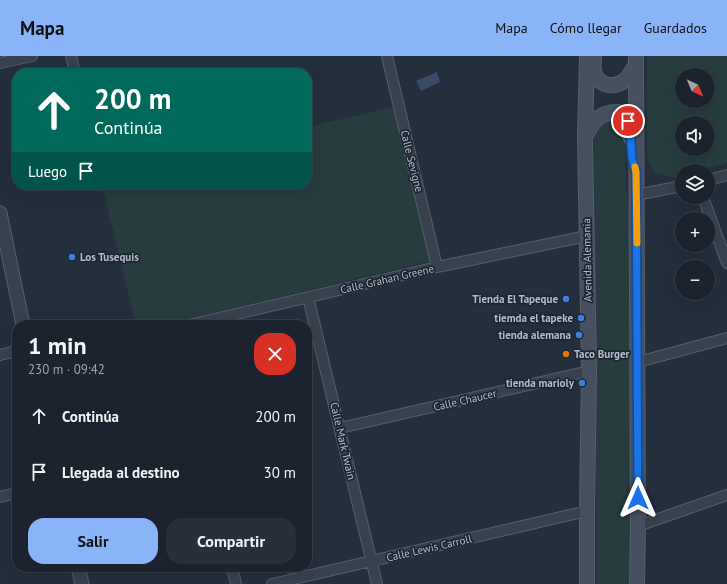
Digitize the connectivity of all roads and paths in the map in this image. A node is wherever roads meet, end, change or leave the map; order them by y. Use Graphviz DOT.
graph roads {
  1 [pos="32,56"];
  2 [pos="71,56"];
  3 [pos="387,56"];
  4 [pos="587,56"];
  5 [pos="594,56"];
  6 [pos="636,60"];
  7 [pos="0,63"];
  8 [pos="74,68"];
  9 [pos="586,136"];
  10 [pos="636,172"];
  11 [pos="727,175"];
  12 [pos="715,178"];
  13 [pos="675,187"];
  14 [pos="636,195"];
  15 [pos="706,204"];
  16 [pos="0,213"];
  17 [pos="587,236"];
  18 [pos="727,263"];
  19 [pos="437,267"];
  20 [pos="308,298"];
  21 [pos="22,320"];
  22 [pos="211,320"];
  23 [pos="727,338"];
  24 [pos="12,352"];
  25 [pos="0,355"];
  26 [pos="638,362"];
  27 [pos="589,371"];
  28 [pos="340,428"];
  29 [pos="12,494"];
  30 [pos="727,495"];
  31 [pos="0,497"];
  32 [pos="587,511"];
  33 [pos="638,526"];
  34 [pos="371,561"];
  35 [pos="79,572"];
  36 [pos="233,572"];
  37 [pos="82,584"];
  38 [pos="236,584"];
  39 [pos="272,584"];
  40 [pos="377,584"];
  41 [pos="587,584"];
  42 [pos="637,584"];
  1 -- 7 [label="street"];
  2 -- 8 [label="street"];
  3 -- 19 [label="street, Calle Sevigne"];
  4 -- 9 [label="main road, Avenida Alemania"];
  5 -- 6 [label="main road"];
  6 -- 10 [label="main road"];
  9 -- 10 [label="main road"];
  9 -- 17 [label="main road, Avenida Alemania"];
  10 -- 14 [label="main road"];
  11 -- 12 [label="street"];
  13 -- 14 [label="street"];
  14 -- 26 [label="main road"];
  15 -- 18 [label="street"];
  16 -- 21 [label="street"];
  17 -- 19 [label="street, Calle Grahan Greene"];
  17 -- 27 [label="main road, Avenida Alemania"];
  19 -- 20 [label="street, Calle Grahan Greene"];
  20 -- 22 [label="street, Calle Grahan Greene"];
  20 -- 28 [label="street, Calle Mark Twain"];
  23 -- 26 [label="street"];
  24 -- 25 [label="street"];
  26 -- 33 [label="main road"];
  27 -- 28 [label="street, Calle Chaucer"];
  27 -- 32 [label="main road, Avenida Alemania"];
  28 -- 34 [label="street, Calle Mark Twain"];
  29 -- 31 [label="street"];
  30 -- 33 [label="street"];
  32 -- 34 [label="street, Calle Lewis Carroll"];
  32 -- 41 [label="main road, Avenida Alemania"];
  33 -- 42 [label="main road"];
  34 -- 39 [label="street, Calle Lewis Carroll"];
  34 -- 40 [label="street, Calle Mark Twain"];
  35 -- 37 [label="street"];
  36 -- 38 [label="street"];
}
